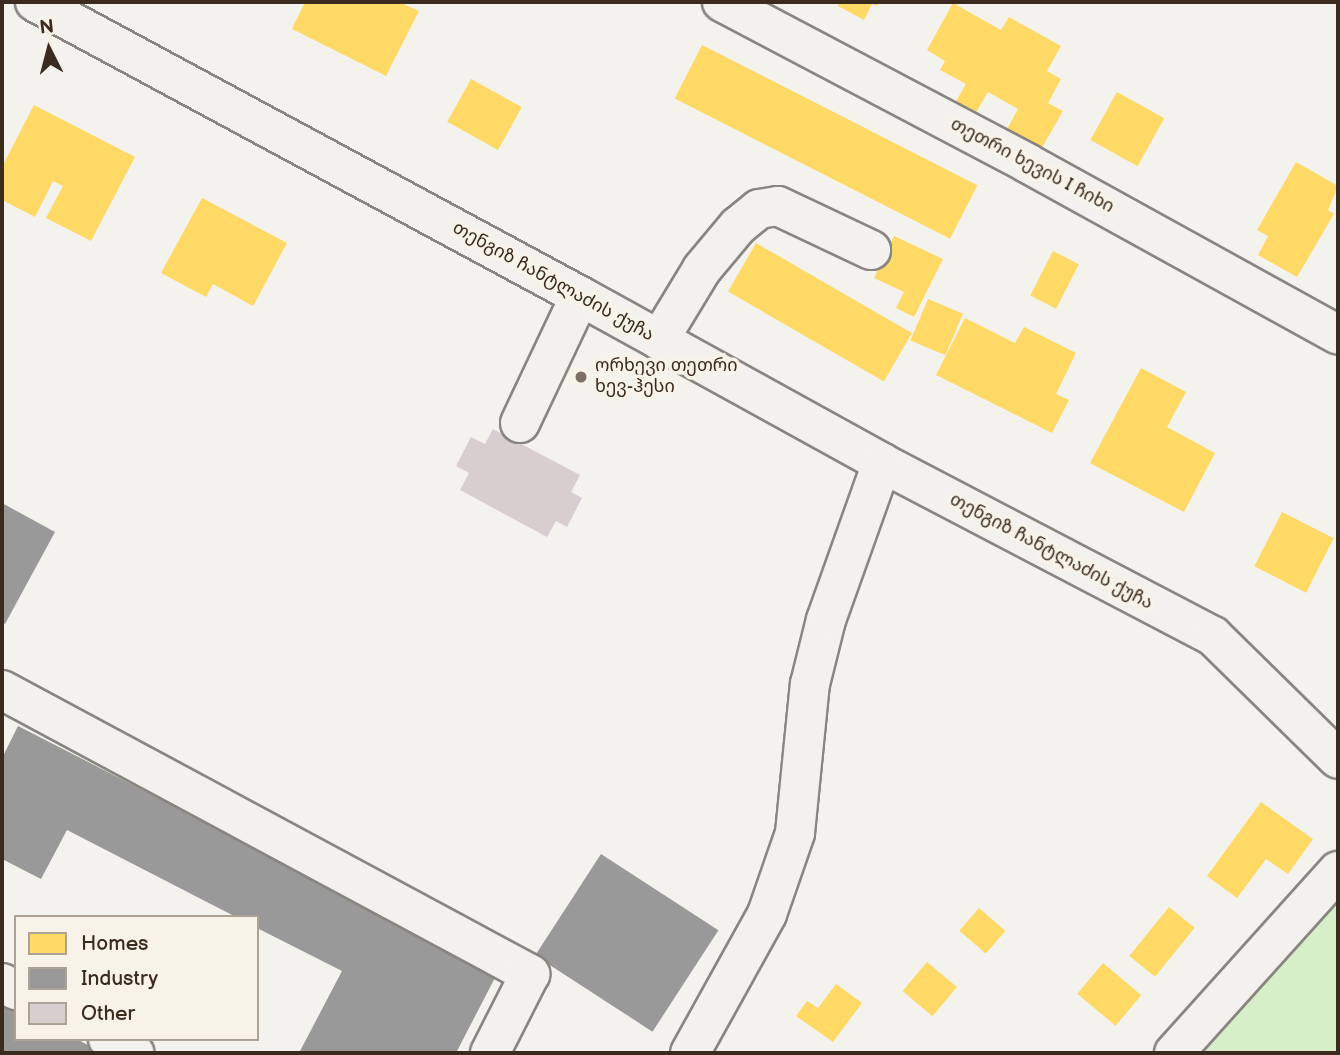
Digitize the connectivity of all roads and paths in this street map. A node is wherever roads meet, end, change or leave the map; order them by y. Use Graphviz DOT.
graph roads {
  1 [pos="35,2"];
  2 [pos="722,2"];
  3 [pos="871,250"];
  4 [pos="580,296"];
  5 [pos="1338,335"];
  6 [pos="659,340"];
  7 [pos="520,423"];
  8 [pos="882,463"];
  9 [pos="2,690"];
  10 [pos="1338,759"];
  11 [pos="1338,871"];
  12 [pos="112,1041"];
  13 [pos="134,1053"];
  14 [pos="490,1053"];
  15 [pos="690,1053"];
  16 [pos="1174,1053"];
  1 -- 4 [label="street, თენგიზ ჩანტლაძის ქუჩა"];
  2 -- 5 [label="street, თეთრი ხევის I ჩიხი"];
  3 -- 6 [label="street"];
  4 -- 6 [label="street, თენგიზ ჩანტლაძის ქუჩა"];
  4 -- 7 [label="street"];
  6 -- 8 [label="street, თენგიზ ჩანტლაძის ქუჩა"];
  8 -- 10 [label="street, თენგიზ ჩანტლაძის ქუჩა"];
  8 -- 15 [label="street"];
  9 -- 14 [label="street"];
  11 -- 16 [label="street"];
  12 -- 13 [label="street"];
}
